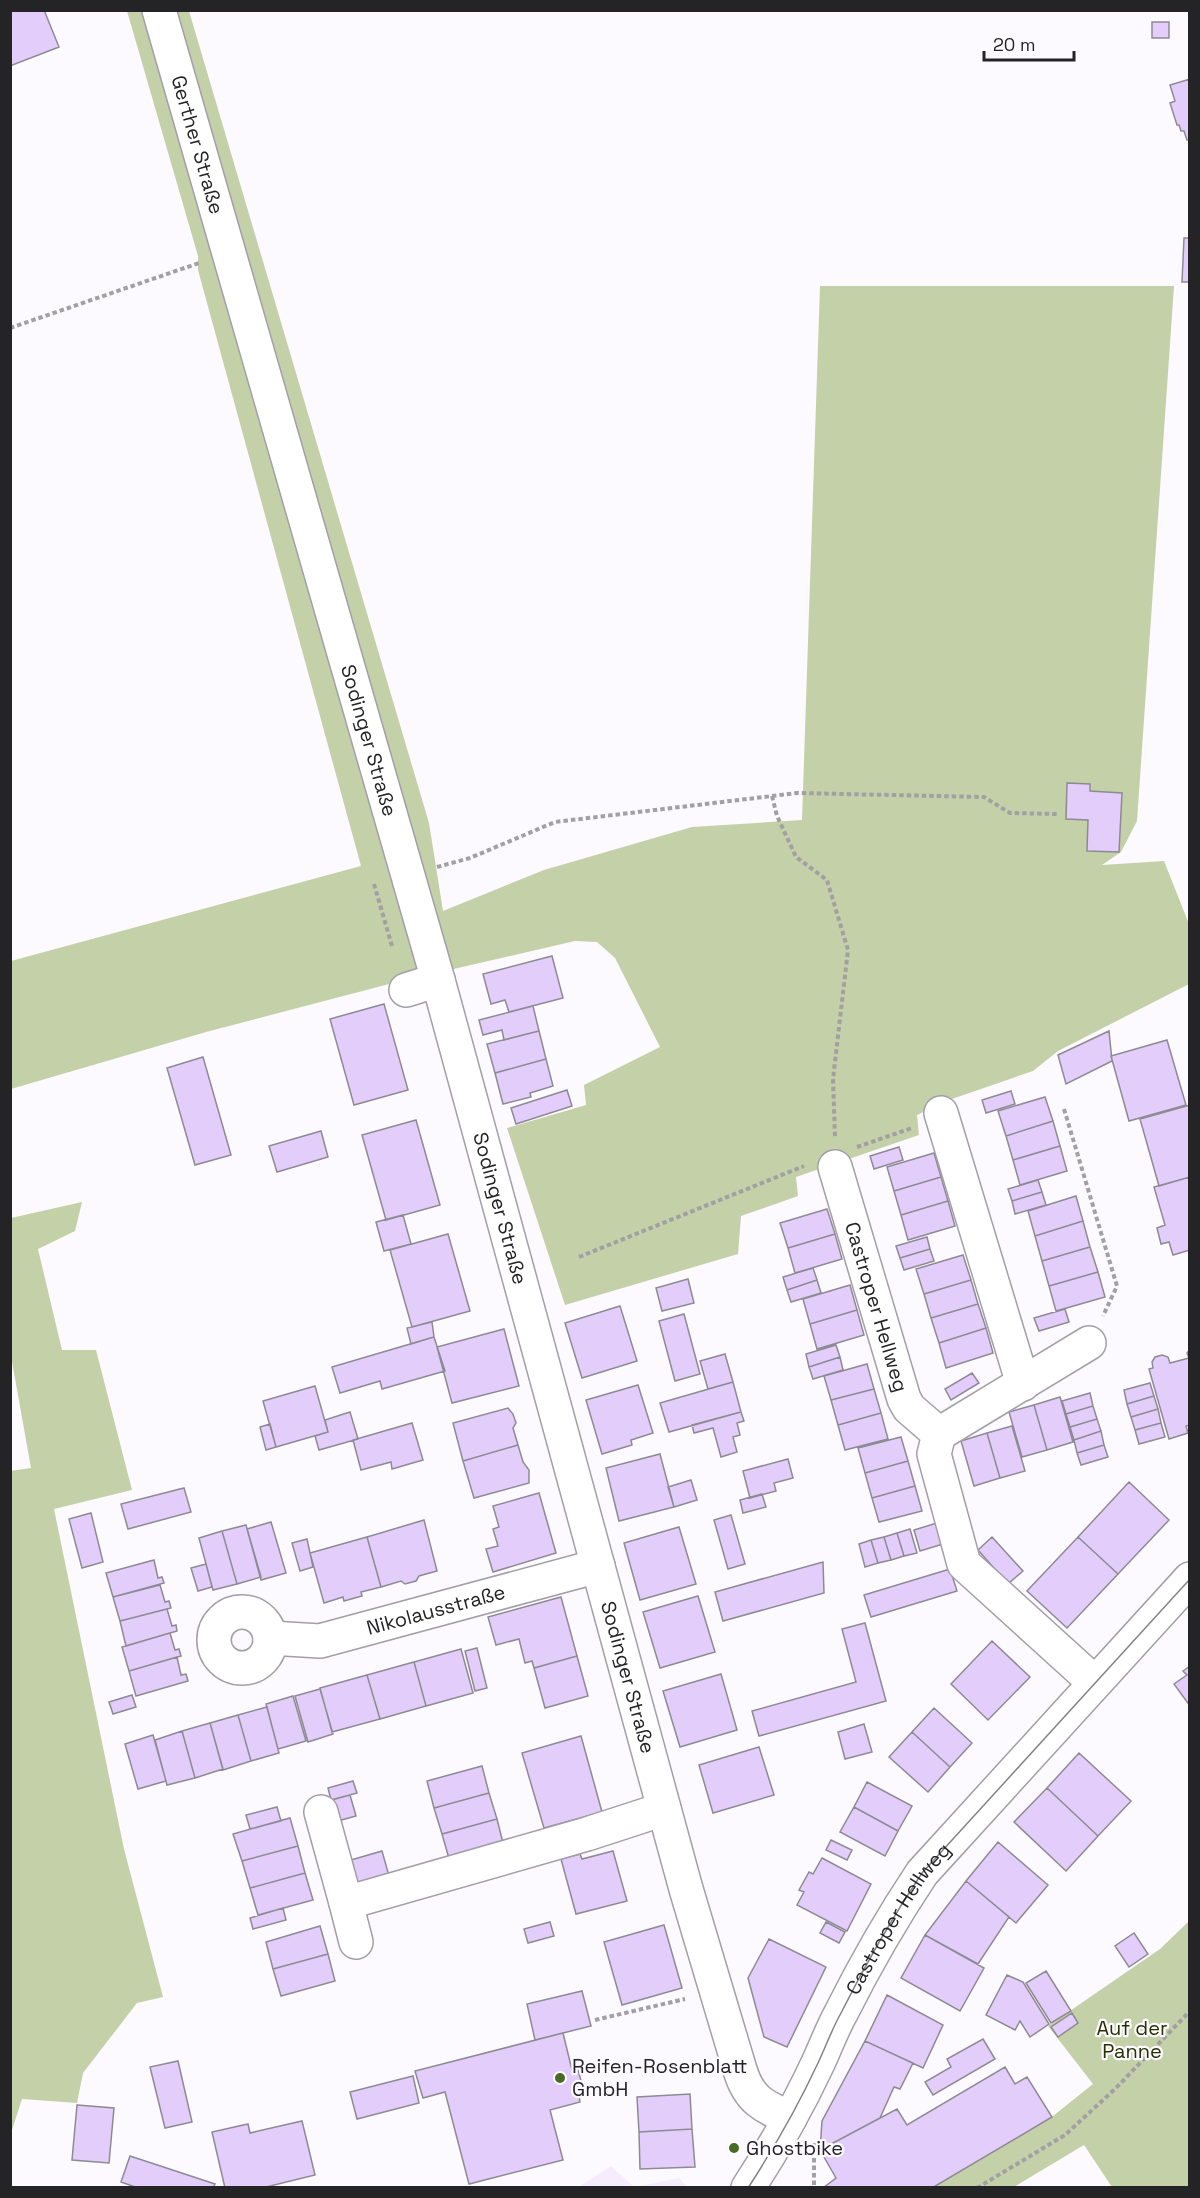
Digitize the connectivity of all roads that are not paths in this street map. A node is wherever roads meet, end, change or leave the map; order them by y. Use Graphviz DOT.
graph roads {
  1 [pos="159,10"];
  2 [pos="232,266"];
  3 [pos="438,980"];
  4 [pos="406,990"];
  5 [pos="941,1113"];
  6 [pos="836,1161"];
  7 [pos="1089,1343"];
  8 [pos="1023,1384"];
  9 [pos="939,1434"];
  10 [pos="598,1566"];
  11 [pos="1190,1579"];
  12 [pos="270,1638"];
  13 [pos="1094,1682"];
  14 [pos="664,1809"];
  15 [pos="321,1812"];
  16 [pos="346,1903"];
  17 [pos="356,1942"];
  18 [pos="790,2118"];
  19 [pos="748,2187"];
  1 -- 2 [label="street, Gerther Straße"];
  2 -- 3 [label="street, Sodinger Straße"];
  3 -- 4 [label="street"];
  3 -- 10 [label="street, Sodinger Straße"];
  5 -- 8 [label="street"];
  6 -- 9 [label="street, Castroper Hellweg"];
  7 -- 8 [label="street"];
  8 -- 9 [label="street"];
  9 -- 13 [label="street"];
  10 -- 12 [label="street, Nikolausstraße"];
  10 -- 14 [label="street, Sodinger Straße"];
  11 -- 13 [label="street, Castroper Hellweg"];
  13 -- 18 [label="street, Castroper Hellweg"];
  14 -- 16 [label="street"];
  14 -- 18 [label="street, Sodinger Straße"];
  15 -- 16 [label="street"];
  16 -- 17 [label="street"];
  18 -- 19 [label="street, Castroper Hellweg"];
}
